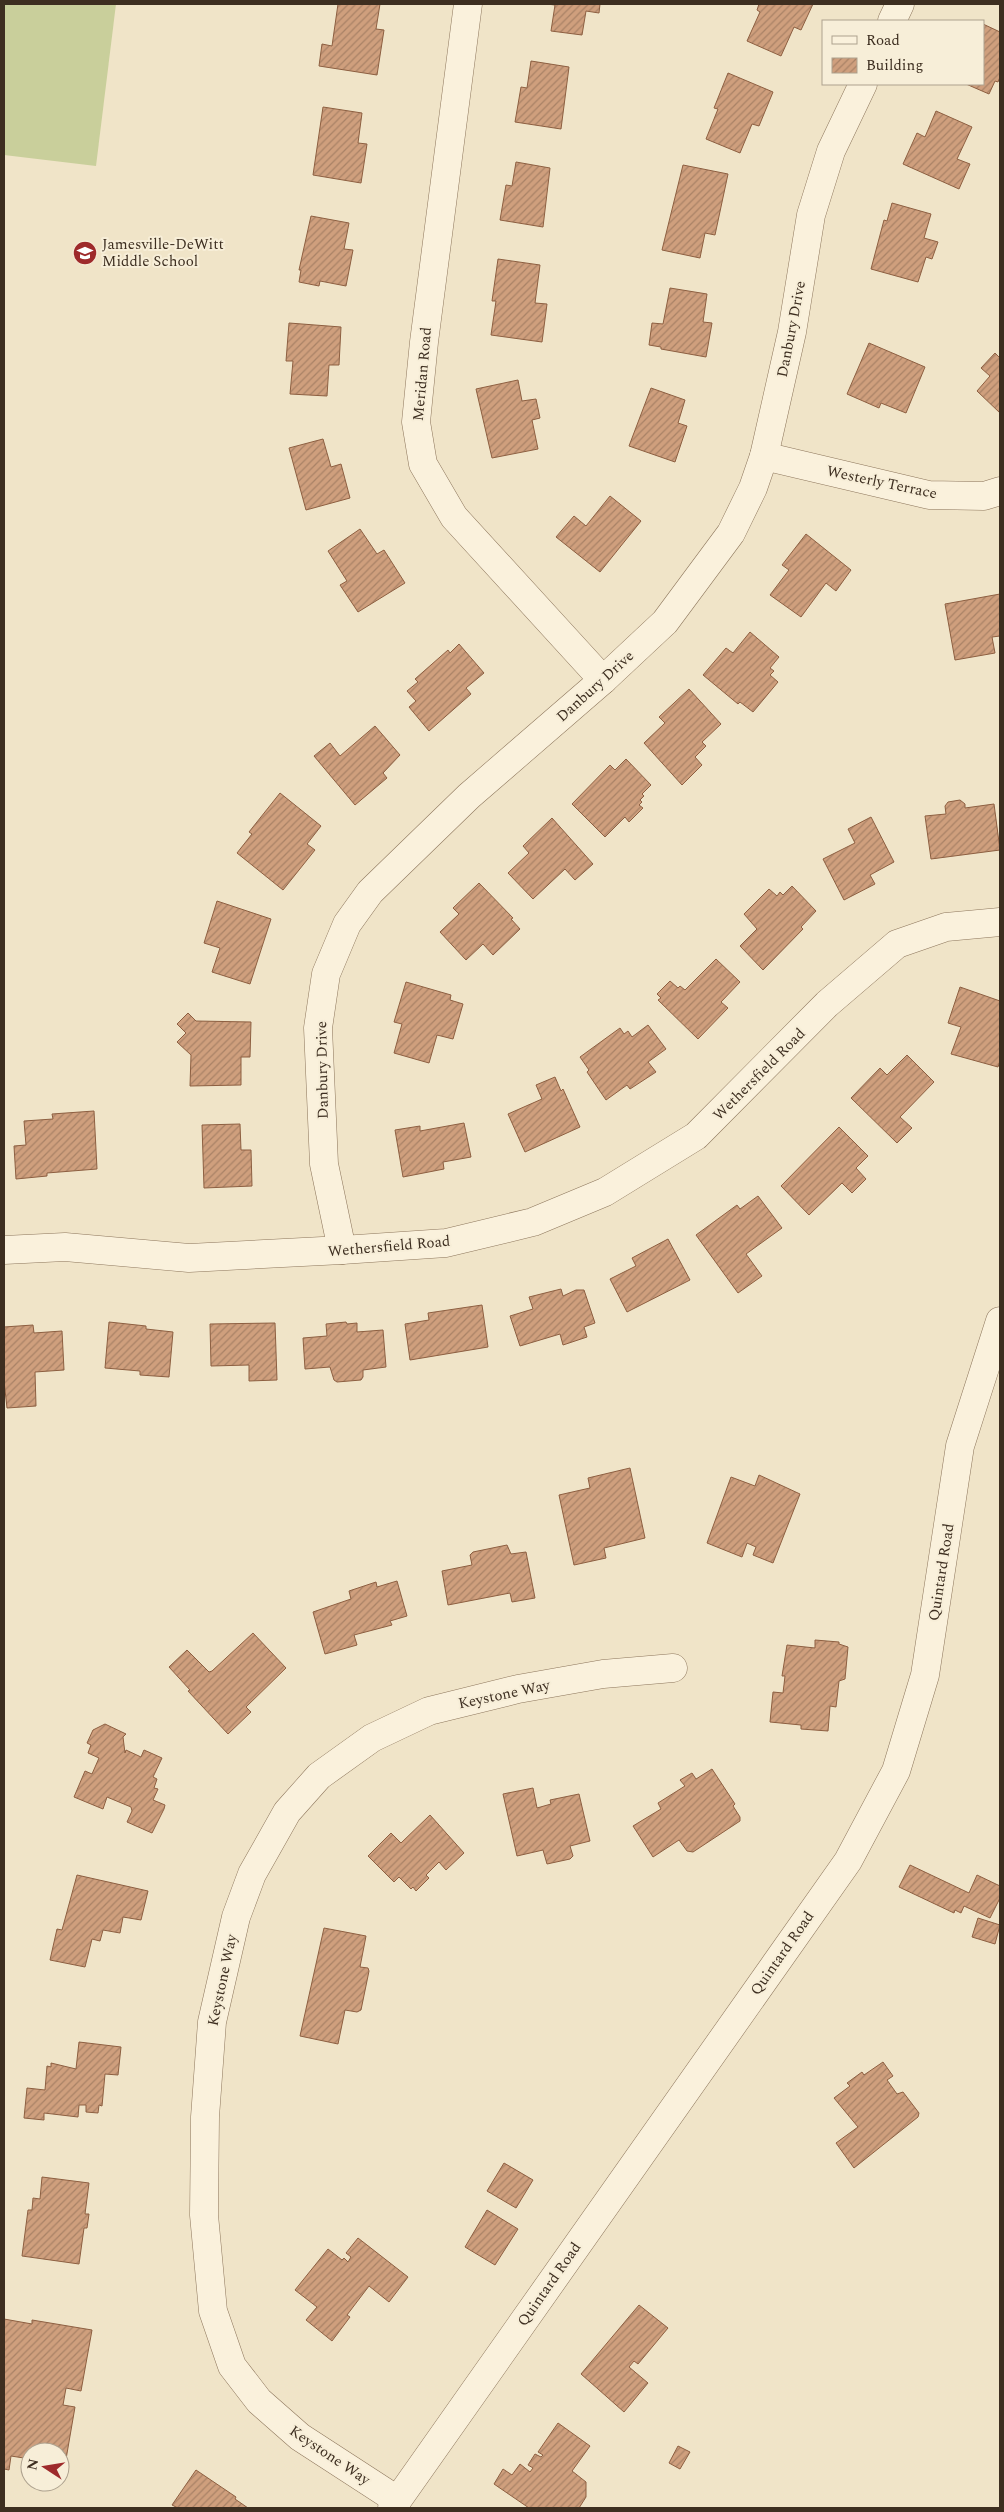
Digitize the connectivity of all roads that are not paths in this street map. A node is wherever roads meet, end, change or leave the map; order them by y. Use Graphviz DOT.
graph roads {
  1 [pos="468,4"];
  2 [pos="900,4"];
  3 [pos="892,20"];
  4 [pos="863,85"];
  5 [pos="764,456"];
  6 [pos="1000,491"];
  7 [pos="603,680"];
  8 [pos="1000,922"];
  9 [pos="4,1250"];
  10 [pos="342,1250"];
  11 [pos="1000,1321"];
  12 [pos="672,1668"];
  13 [pos="394,2504"];
  1 -- 7 [label="street, Meridan Road"];
  2 -- 3 [label="street"];
  4 -- 5 [label="street, Danbury Drive"];
  5 -- 6 [label="street, Westerly Terrace"];
  5 -- 7 [label="street, Danbury Drive"];
  7 -- 10 [label="street, Danbury Drive"];
  8 -- 10 [label="street, Wethersfield Road"];
  9 -- 10 [label="street, Wethersfield Road"];
  11 -- 13 [label="street, Quintard Road"];
  12 -- 13 [label="street, Keystone Way"];
}
